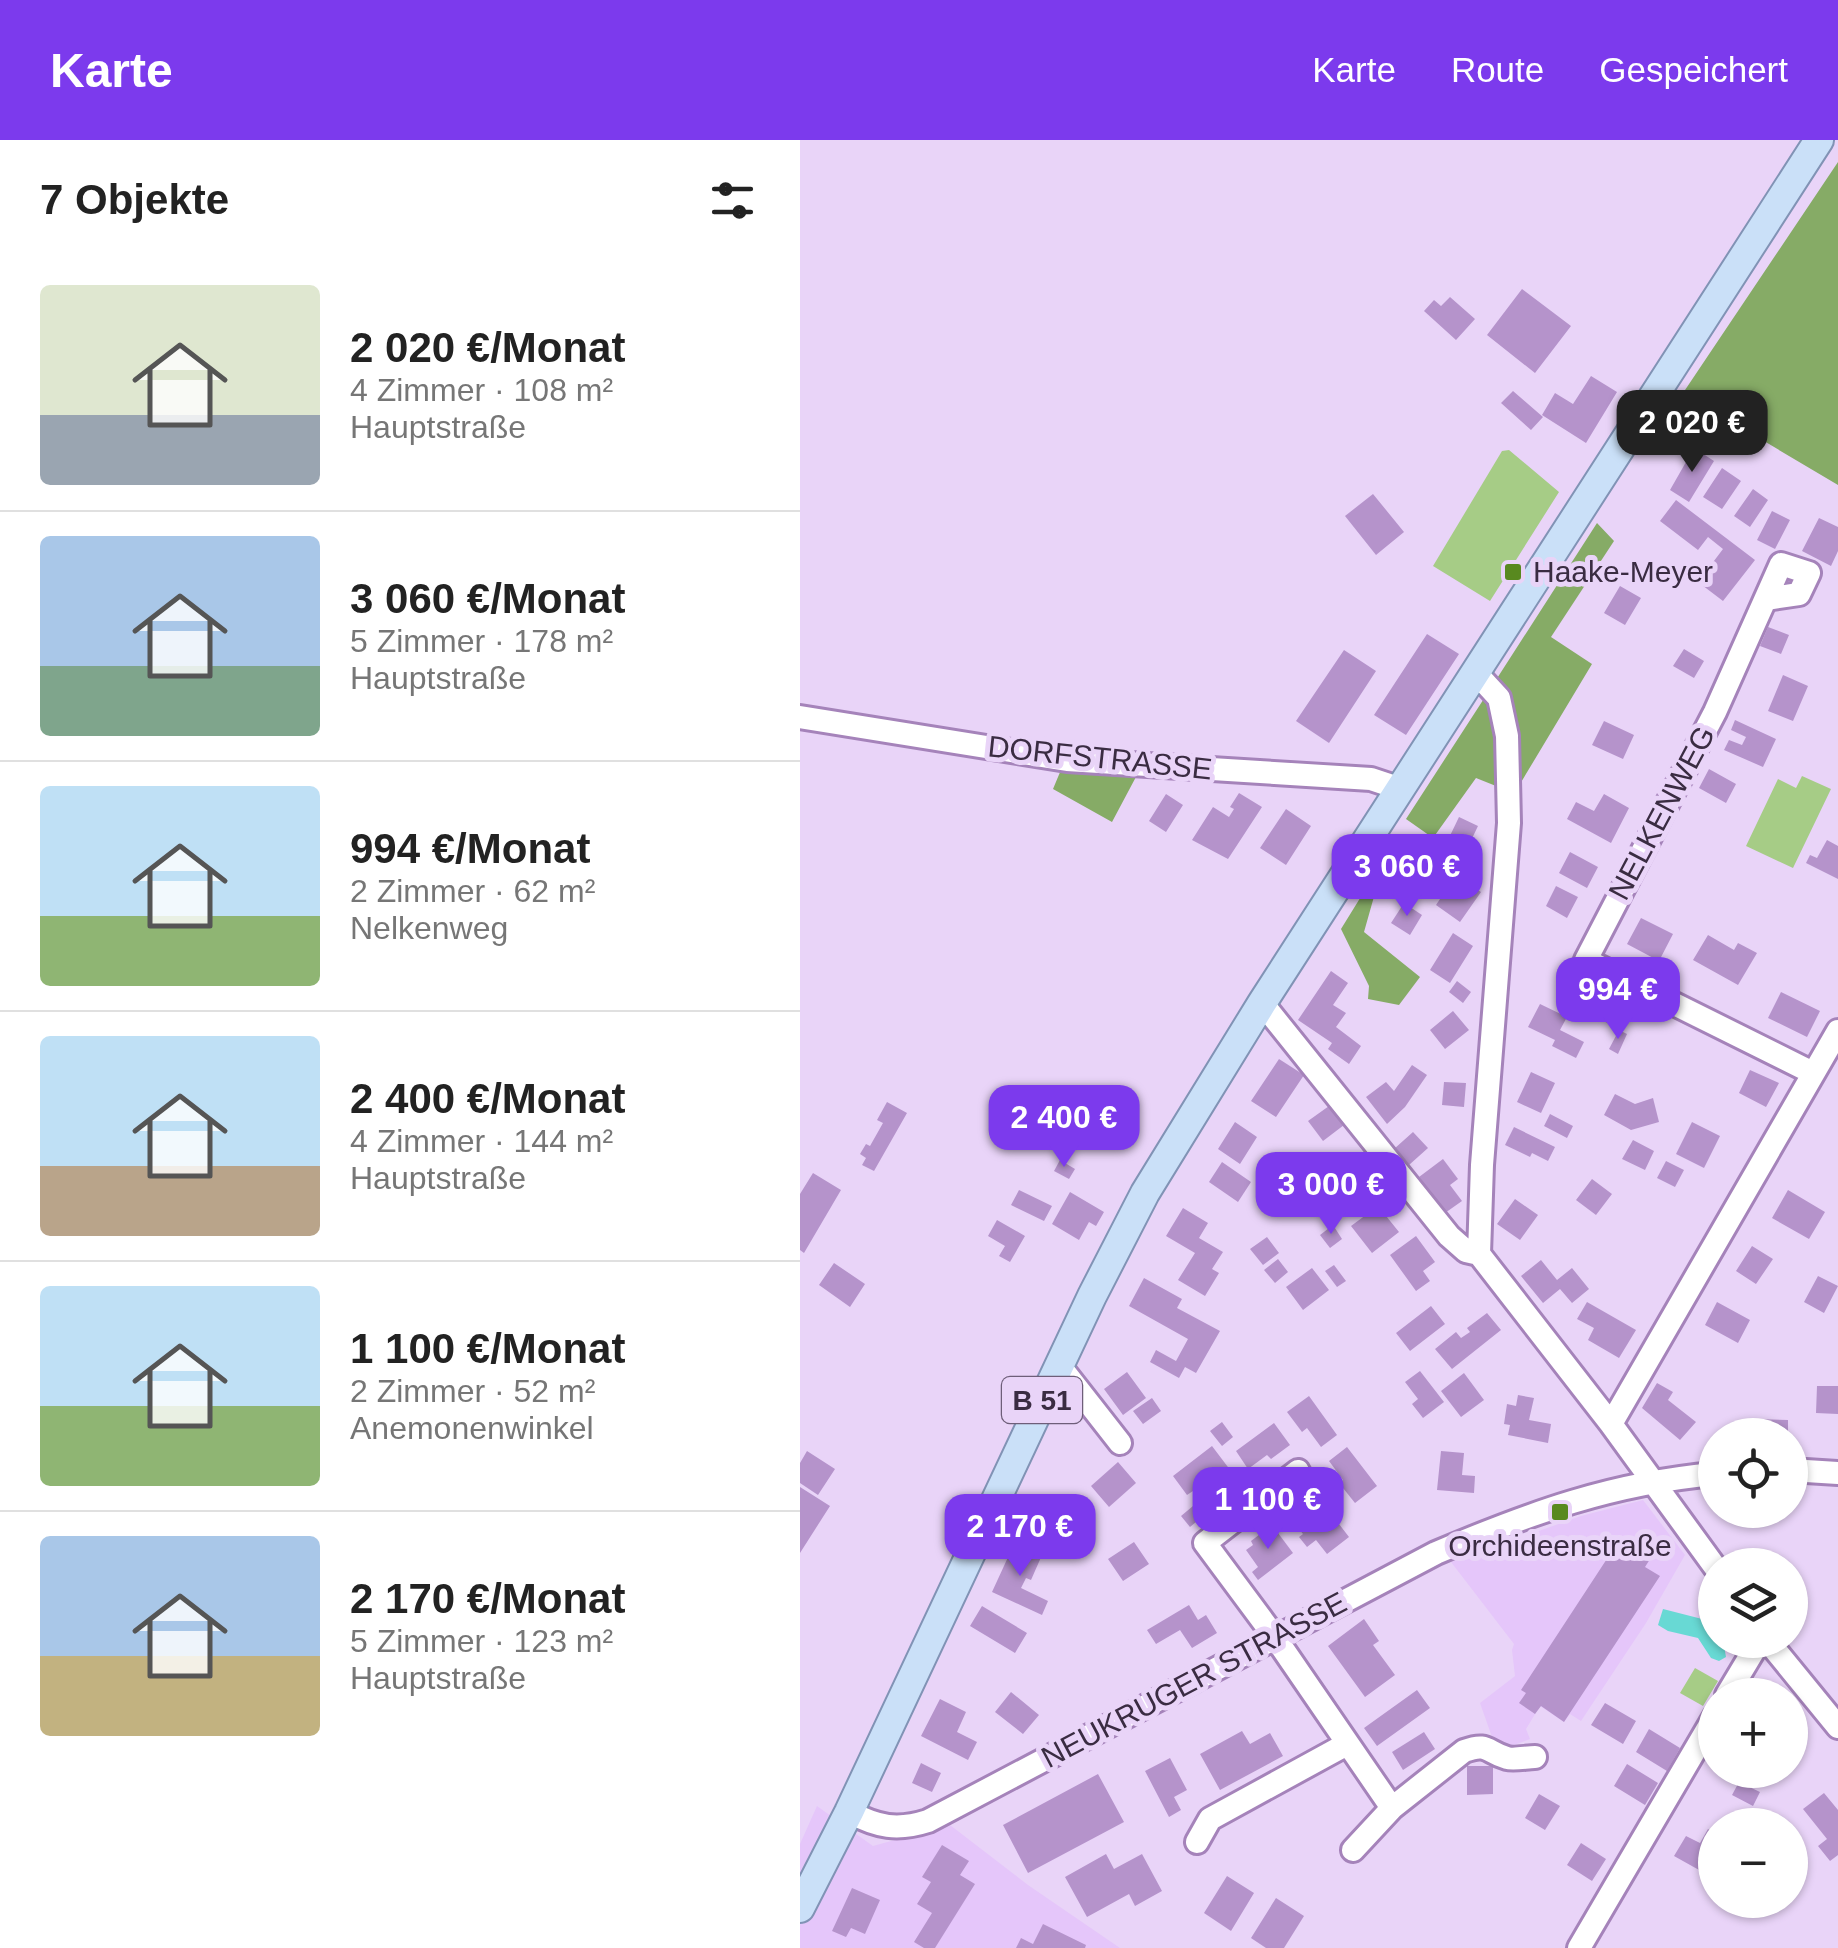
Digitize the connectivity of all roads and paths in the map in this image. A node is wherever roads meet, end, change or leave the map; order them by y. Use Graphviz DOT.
graph roads {
  1 [pos="1819,140"];
  2 [pos="1766,599"];
  3 [pos="1476,673"];
  4 [pos="800,717"];
  5 [pos="1401,789"];
  6 [pos="1262,1003"];
  7 [pos="1838,1030"];
  8 [pos="1813,1073"];
  9 [pos="1479,1254"];
  10 [pos="1059,1366"];
  11 [pos="1611,1424"];
  12 [pos="1120,1444"];
  13 [pos="1298,1471"];
  14 [pos="1808,1471"];
  15 [pos="1838,1473"];
  16 [pos="1698,1476"];
  17 [pos="1652,1480"];
  18 [pos="1701,1548"];
  19 [pos="1274,1636"];
  20 [pos="1782,1658"];
  21 [pos="1838,1727"];
  22 [pos="1347,1744"];
  23 [pos="1698,1745"];
  24 [pos="1534,1757"];
  25 [pos="1392,1808"];
  26 [pos="850,1812"];
  27 [pos="1197,1842"];
  28 [pos="1353,1850"];
  29 [pos="800,1908"];
  30 [pos="1579,1948"];
  1 -- 3 [label="main road, B 51"];
  2 -- 8 [label="street, NELKENWEG"];
  3 -- 5 [label="main road, B 51"];
  3 -- 9 [label="street"];
  4 -- 5 [label="street, DORFSTRASSE"];
  5 -- 6 [label="main road, B 51"];
  6 -- 9 [label="street"];
  6 -- 10 [label="main road, B 51"];
  7 -- 8 [label="street"];
  8 -- 11 [label="street"];
  9 -- 11 [label="street"];
  10 -- 12 [label="street"];
  10 -- 26 [label="main road, B 51"];
  11 -- 17 [label="street"];
  13 -- 19 [label="street"];
  14 -- 15 [label="street"];
  16 -- 17 [label="street, NEUKRUGER STRASSE"];
  17 -- 18 [label="street"];
  17 -- 19 [label="street, NEUKRUGER STRASSE"];
  19 -- 22 [label="street"];
  19 -- 26 [label="street, NEUKRUGER STRASSE"];
  20 -- 21 [label="street"];
  22 -- 25 [label="street"];
  22 -- 27 [label="street"];
  23 -- 30 [label="street"];
  24 -- 25 [label="street"];
  25 -- 28 [label="street"];
  26 -- 29 [label="main road, B 51"];
}
